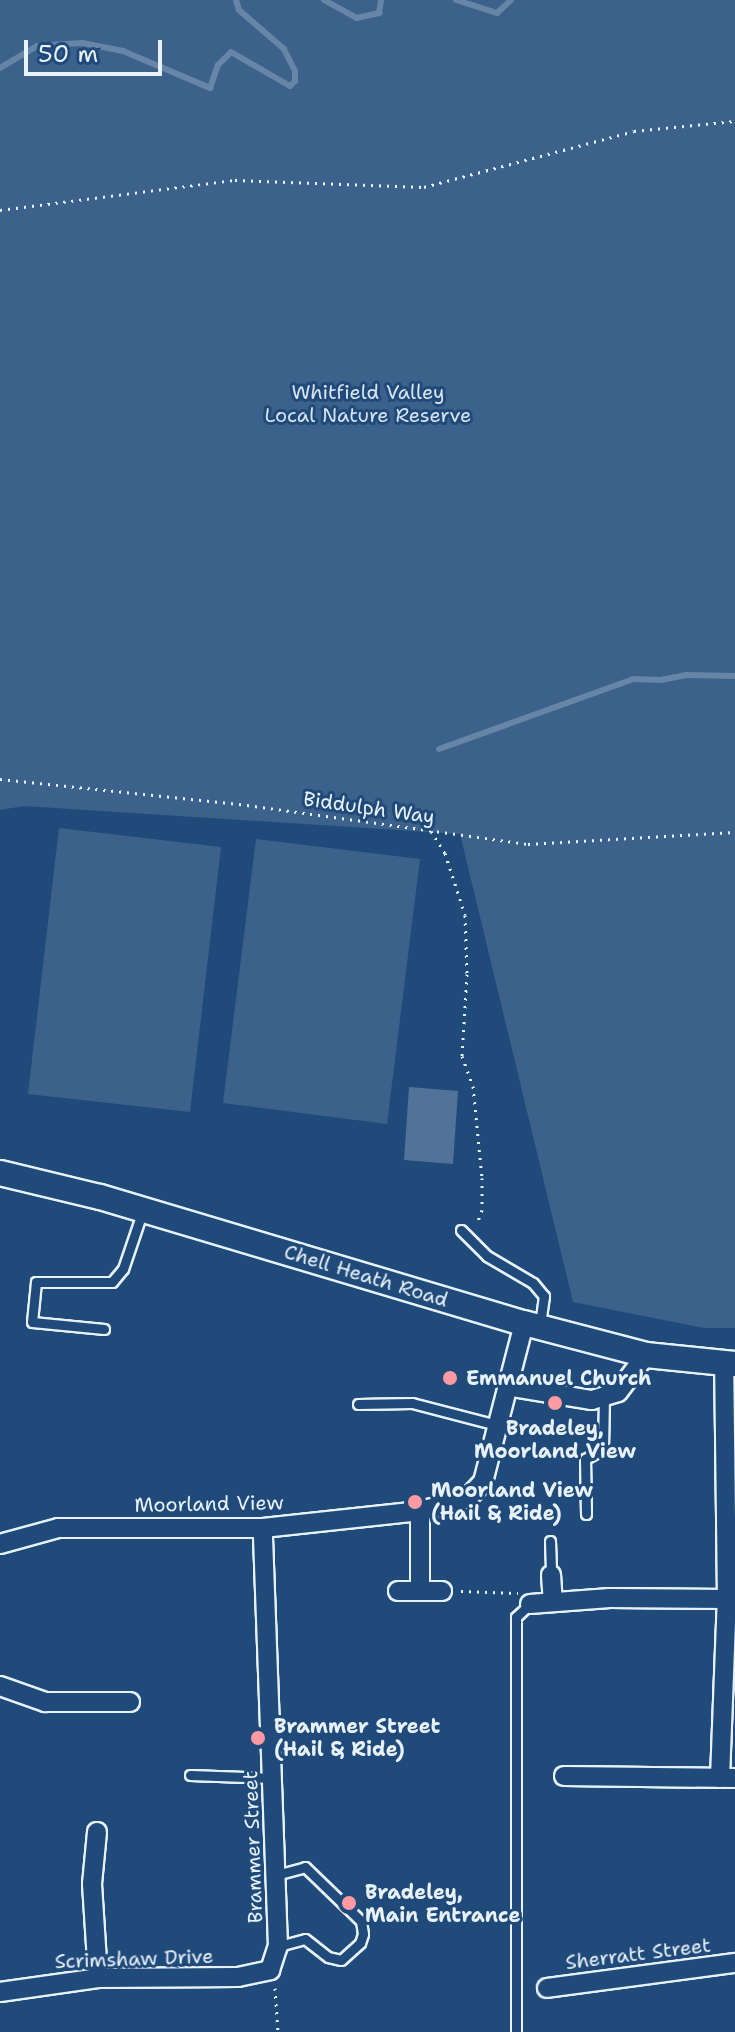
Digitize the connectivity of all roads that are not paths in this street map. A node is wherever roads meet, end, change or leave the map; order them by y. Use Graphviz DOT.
graph roads {
  1 [pos="0,1173"];
  2 [pos="143,1210"];
  3 [pos="461,1230"];
  4 [pos="532,1325"];
  5 [pos="104,1329"];
  6 [pos="646,1355"];
  7 [pos="730,1364"];
  8 [pos="507,1386"];
  9 [pos="604,1396"];
  10 [pos="358,1404"];
  11 [pos="497,1425"];
  12 [pos="420,1511"];
  13 [pos="586,1514"];
  14 [pos="730,1518"];
  15 [pos="263,1528"];
  16 [pos="550,1541"];
  17 [pos="0,1544"];
  18 [pos="551,1575"];
  19 [pos="398,1591"];
  20 [pos="420,1591"];
  21 [pos="442,1591"];
  22 [pos="553,1602"];
  23 [pos="530,1604"];
  24 [pos="729,1607"];
  25 [pos="0,1686"];
  26 [pos="130,1702"];
  27 [pos="190,1775"];
  28 [pos="564,1776"];
  29 [pos="273,1778"];
  30 [pos="727,1778"];
  31 [pos="97,1832"];
  32 [pos="276,1875"];
  33 [pos="274,1960"];
  34 [pos="735,1963"];
  35 [pos="98,1978"];
  36 [pos="547,1988"];
  37 [pos="0,1992"];
  38 [pos="516,2032"];
  1 -- 2 [label="street, Chell Heath Road"];
  2 -- 4 [label="street, Chell Heath Road"];
  2 -- 5 [label="lane"];
  3 -- 4 [label="lane"];
  4 -- 6 [label="street, Chell Heath Road"];
  4 -- 8 [label="street, Moorland View"];
  6 -- 7 [label="street, Chell Heath Road"];
  6 -- 9 [label="street"];
  7 -- 14 [label="street"];
  8 -- 9 [label="street"];
  8 -- 11 [label="street, Moorland View"];
  9 -- 13 [label="lane"];
  10 -- 11 [label="lane"];
  11 -- 12 [label="street, Moorland View"];
  12 -- 15 [label="street, Moorland View"];
  12 -- 20 [label="street"];
  14 -- 24 [label="street"];
  15 -- 17 [label="street, Moorland View"];
  15 -- 29 [label="street, Brammer Street"];
  16 -- 18 [label="lane"];
  18 -- 22 [label="street"];
  19 -- 20 [label="street"];
  20 -- 21 [label="street"];
  22 -- 23 [label="street"];
  22 -- 24 [label="street"];
  23 -- 38 [label="lane"];
  24 -- 30 [label="street"];
  25 -- 26 [label="street"];
  27 -- 29 [label="lane"];
  28 -- 30 [label="street"];
  29 -- 32 [label="street, Brammer Street"];
  31 -- 35 [label="street"];
  32 -- 33 [label="street, Brammer Street"];
  32 -- 33 [label="lane"];
  33 -- 35 [label="street, Scrimshaw Drive"];
  34 -- 36 [label="street, Sherratt Street"];
  35 -- 37 [label="street, Scrimshaw Drive"];
}
